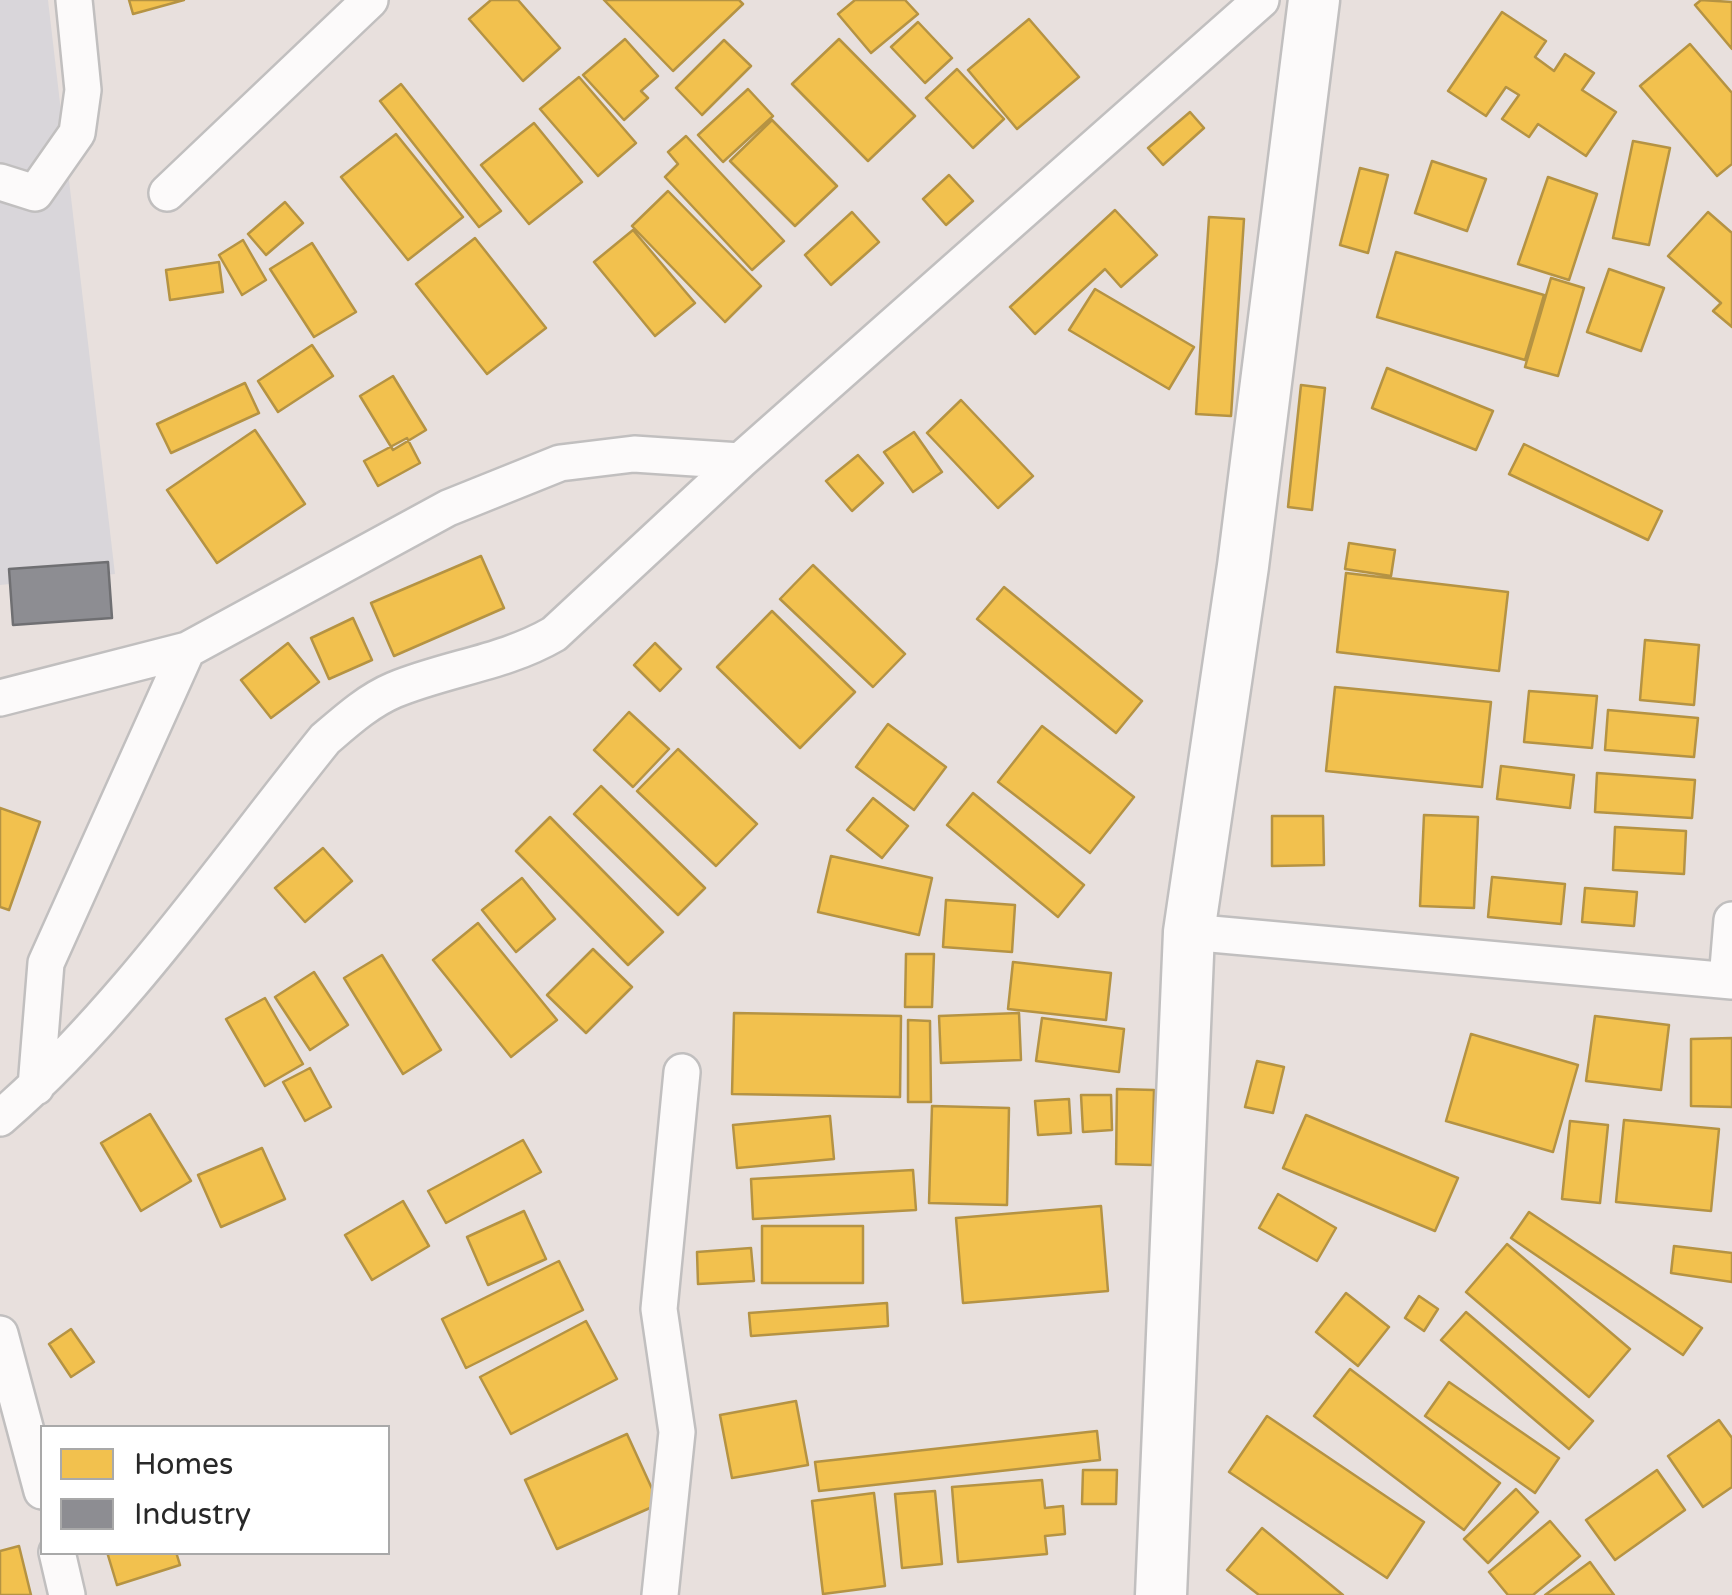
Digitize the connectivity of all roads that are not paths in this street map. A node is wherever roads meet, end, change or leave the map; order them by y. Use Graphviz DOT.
graph roads {
  1 [pos="74,0"];
  2 [pos="370,0"];
  3 [pos="1261,0"];
  4 [pos="1314,0"];
  5 [pos="0,182"];
  6 [pos="167,194"];
  7 [pos="740,462"];
  8 [pos="186,650"];
  9 [pos="0,698"];
  10 [pos="1732,920"];
  11 [pos="1189,932"];
  12 [pos="1729,981"];
  13 [pos="682,1072"];
  14 [pos="36,1087"];
  15 [pos="0,1118"];
  16 [pos="0,1334"];
  17 [pos="40,1484"];
  18 [pos="58,1555"];
  19 [pos="67,1595"];
  20 [pos="660,1595"];
  21 [pos="1161,1595"];
  1 -- 5 [label="street"];
  2 -- 6 [label="street"];
  3 -- 7 [label="street"];
  4 -- 11 [label="main road"];
  7 -- 8 [label="street"];
  7 -- 14 [label="street"];
  8 -- 9 [label="street"];
  8 -- 14 [label="street"];
  10 -- 12 [label="street"];
  11 -- 12 [label="street"];
  11 -- 21 [label="main road"];
  13 -- 20 [label="street"];
  14 -- 15 [label="street"];
  16 -- 17 [label="street"];
  18 -- 19 [label="street"];
}
